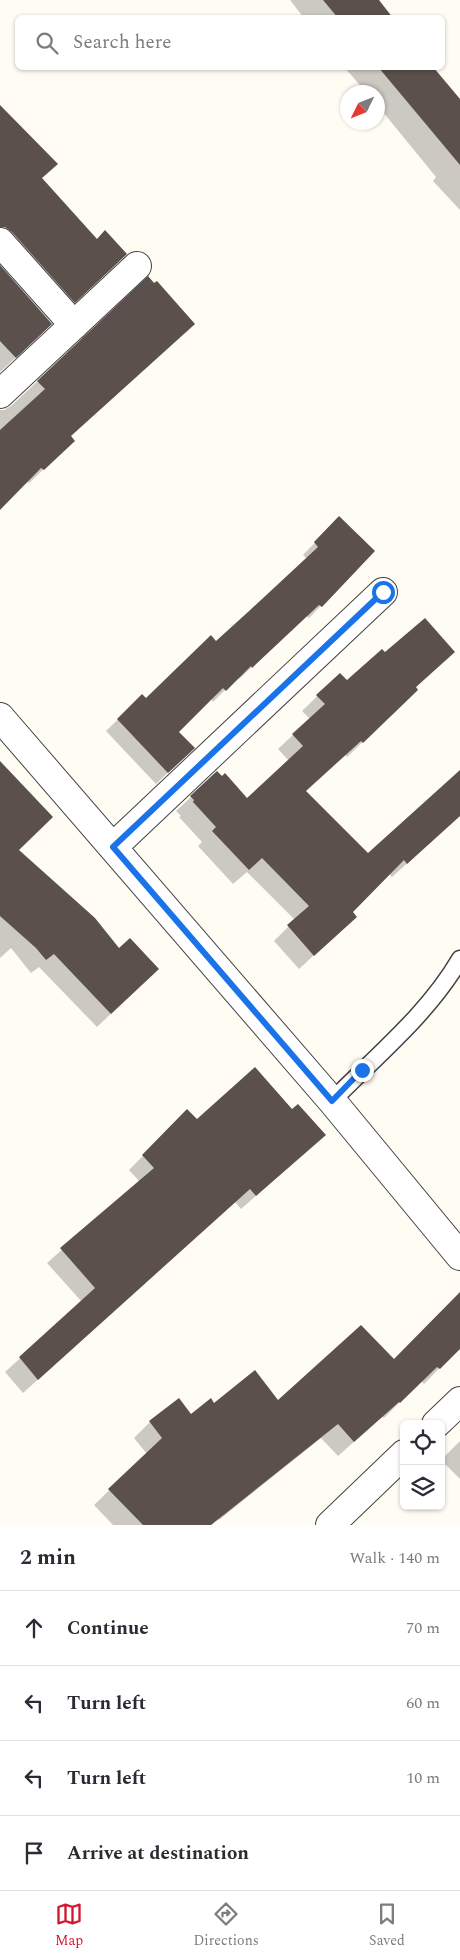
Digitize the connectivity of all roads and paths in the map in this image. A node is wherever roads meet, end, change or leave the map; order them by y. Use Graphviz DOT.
graph roads {
  1 [pos="0,242"];
  2 [pos="137,266"];
  3 [pos="74,325"];
  4 [pos="0,394"];
  5 [pos="383,592"];
  6 [pos="0,717"];
  7 [pos="113,847"];
  8 [pos="460,959"];
  9 [pos="332,1101"];
  10 [pos="460,1256"];
  11 [pos="460,1401"];
  12 [pos="440,1420"];
  13 [pos="400,1458"];
  14 [pos="330,1525"];
  1 -- 3 [label="street"];
  2 -- 3 [label="street"];
  3 -- 4 [label="street"];
  5 -- 7 [label="street"];
  6 -- 7 [label="street"];
  7 -- 9 [label="street"];
  8 -- 9 [label="lane"];
  9 -- 10 [label="street"];
  11 -- 12 [label="street"];
  13 -- 14 [label="street"];
}
